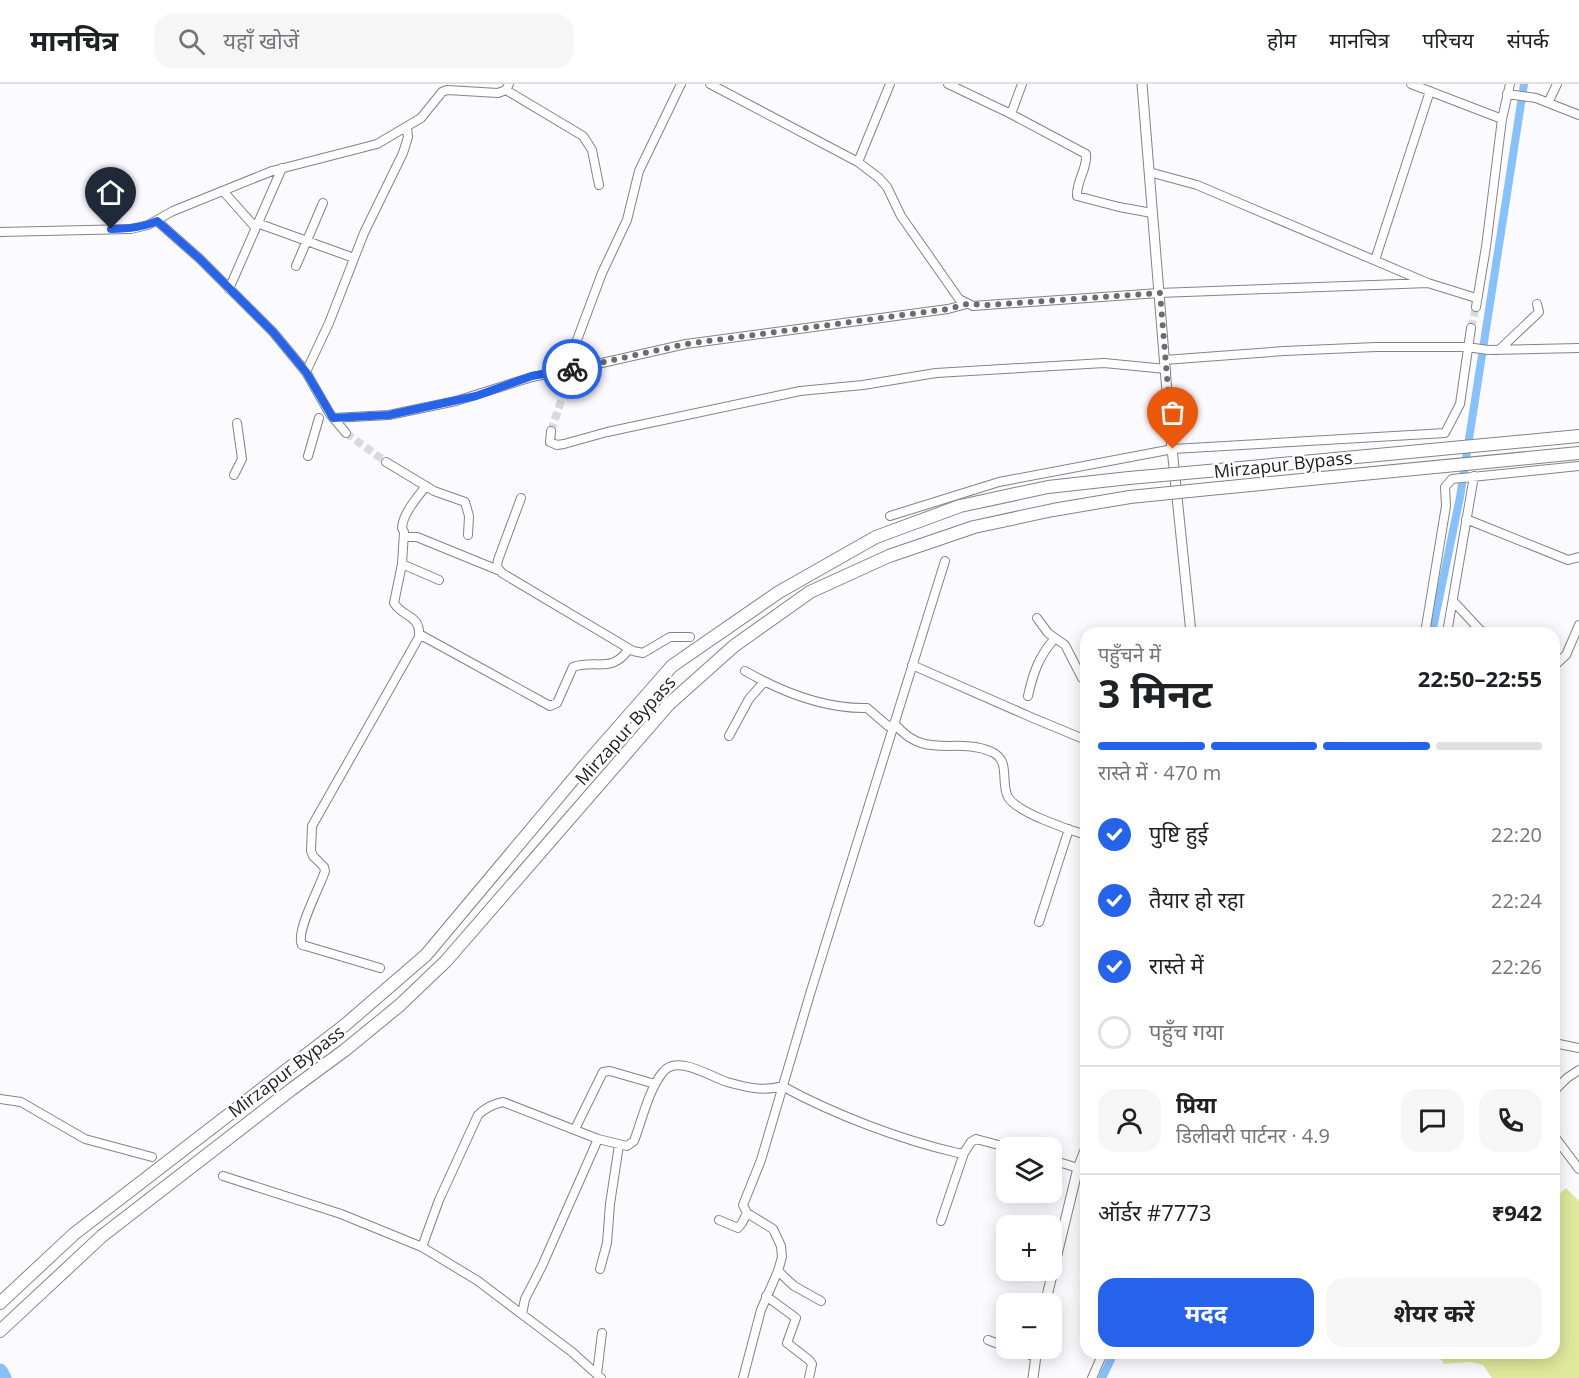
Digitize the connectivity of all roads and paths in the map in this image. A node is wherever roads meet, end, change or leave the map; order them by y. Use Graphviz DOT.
graph roads {
  1 [pos="681,84"];
  2 [pos="710,84"];
  3 [pos="890,84"];
  4 [pos="948,84"];
  5 [pos="1022,84"];
  6 [pos="1142,84"];
  7 [pos="1411,84"];
  8 [pos="1510,84"];
  9 [pos="1557,84"];
  10 [pos="507,87"];
  11 [pos="1430,91"];
  12 [pos="1508,94"];
  13 [pos="1548,103"];
  14 [pos="1011,114"];
  15 [pos="1579,115"];
  16 [pos="1502,119"];
  17 [pos="408,127"];
  18 [pos="858,162"];
  19 [pos="282,168"];
  20 [pos="1149,172"];
  21 [pos="599,185"];
  22 [pos="224,191"];
  23 [pos="323,203"];
  24 [pos="1152,213"];
  25 [pos="157,221"];
  26 [pos="256,225"];
  27 [pos="0,232"];
  28 [pos="306,240"];
  29 [pos="354,258"];
  30 [pos="1375,260"];
  31 [pos="296,266"];
  32 [pos="1428,283"];
  33 [pos="229,289"];
  34 [pos="1160,293"];
  35 [pos="1476,298"];
  36 [pos="967,304"];
  37 [pos="1537,304"];
  38 [pos="1476,307"];
  39 [pos="1471,328"];
  40 [pos="1471,348"];
  41 [pos="1579,348"];
  42 [pos="1499,350"];
  43 [pos="1165,364"];
  44 [pos="571,370"];
  45 [pos="306,372"];
  46 [pos="565,389"];
  47 [pos="319,418"];
  48 [pos="333,418"];
  49 [pos="237,423"];
  50 [pos="551,431"];
  51 [pos="346,433"];
  52 [pos="1579,436"];
  53 [pos="1173,449"];
  54 [pos="1579,453"];
  55 [pos="308,456"];
  56 [pos="386,462"];
  57 [pos="1579,466"];
  58 [pos="234,475"];
  59 [pos="1470,476"];
  60 [pos="426,486"];
  61 [pos="521,498"];
  62 [pos="890,516"];
  63 [pos="1466,519"];
  64 [pos="468,535"];
  65 [pos="404,537"];
  66 [pos="1579,557"];
  67 [pos="945,561"];
  68 [pos="402,564"];
  69 [pos="498,570"];
  70 [pos="439,580"];
  71 [pos="1453,602"];
  72 [pos="1037,618"];
  73 [pos="1579,625"];
  74 [pos="1190,627"];
  75 [pos="1426,627"];
  76 [pos="1448,627"];
  77 [pos="1477,627"];
  78 [pos="419,634"];
  79 [pos="690,637"];
  80 [pos="1054,638"];
  81 [pos="629,649"];
  82 [pos="1560,660"];
  83 [pos="912,664"];
  84 [pos="745,671"];
  85 [pos="1080,674"];
  86 [pos="764,682"];
  87 [pos="1028,696"];
  88 [pos="895,724"];
  89 [pos="729,736"];
  90 [pos="1080,737"];
  91 [pos="1069,829"];
  92 [pos="1080,833"];
  93 [pos="1039,922"];
  94 [pos="380,968"];
  95 [pos="1560,1044"];
  96 [pos="1579,1048"];
  97 [pos="1579,1070"];
  98 [pos="655,1084"];
  99 [pos="1560,1085"];
  100 [pos="782,1086"];
  101 [pos="0,1099"];
  102 [pos="575,1130"];
  103 [pos="598,1140"];
  104 [pos="1560,1144"];
  105 [pos="619,1145"];
  106 [pos="996,1145"];
  107 [pos="964,1153"];
  108 [pos="152,1157"];
  109 [pos="1062,1163"];
  110 [pos="1080,1163"];
  111 [pos="1078,1168"];
  112 [pos="1579,1169"];
  113 [pos="224,1176"];
  114 [pos="747,1213"];
  115 [pos="719,1220"];
  116 [pos="941,1221"];
  117 [pos="422,1247"];
  118 [pos="600,1269"];
  119 [pos="778,1271"];
  120 [pos="1048,1293"];
  121 [pos="766,1296"];
  122 [pos="821,1301"];
  123 [pos="0,1303"];
  124 [pos="522,1314"];
  125 [pos="1,1330"];
  126 [pos="602,1333"];
  127 [pos="988,1340"];
  128 [pos="996,1343"];
  129 [pos="1035,1359"];
  130 [pos="1100,1359"];
  131 [pos="599,1376"];
  132 [pos="743,1378"];
  133 [pos="809,1378"];
  134 [pos="1033,1378"];
  135 [pos="1092,1378"];
  1 -- 44 [label="street"];
  2 -- 18 [label="street"];
  3 -- 18 [label="street"];
  4 -- 14 [label="street"];
  5 -- 14 [label="street"];
  6 -- 20 [label="main road"];
  7 -- 11 [label="street"];
  8 -- 12 [label="street"];
  9 -- 13 [label="street"];
  10 -- 17 [label="street"];
  10 -- 21 [label="street"];
  11 -- 16 [label="street"];
  11 -- 30 [label="street"];
  12 -- 13 [label="street"];
  12 -- 16 [label="street"];
  13 -- 15 [label="street"];
  14 -- 24 [label="street"];
  16 -- 35 [label="street"];
  17 -- 19 [label="street"];
  17 -- 29 [label="street"];
  18 -- 36 [label="street"];
  19 -- 22 [label="street"];
  19 -- 26 [label="street"];
  20 -- 24 [label="main road"];
  20 -- 30 [label="street"];
  22 -- 25 [label="street"];
  22 -- 26 [label="street"];
  23 -- 28 [label="street"];
  24 -- 34 [label="main road"];
  25 -- 27 [label="street"];
  25 -- 33 [label="street"];
  26 -- 28 [label="street"];
  26 -- 33 [label="street"];
  28 -- 29 [label="street"];
  28 -- 31 [label="street"];
  29 -- 45 [label="street"];
  30 -- 32 [label="street"];
  32 -- 34 [label="street"];
  32 -- 35 [label="street"];
  33 -- 45 [label="street"];
  34 -- 36 [label="street"];
  34 -- 43 [label="main road"];
  35 -- 38 [label="street"];
  36 -- 44 [label="street"];
  37 -- 42 [label="street"];
  39 -- 40 [label="street"];
  40 -- 42 [label="street"];
  40 -- 43 [label="street"];
  40 -- 53 [label="street"];
  41 -- 42 [label="street"];
  43 -- 50 [label="street"];
  43 -- 53 [label="main road"];
  44 -- 46 [label="street"];
  44 -- 48 [label="street"];
  45 -- 48 [label="street"];
  47 -- 55 [label="street"];
  48 -- 51 [label="street"];
  49 -- 58 [label="street"];
  52 -- 123 [label="highway, Mirzapur Bypass, bridge"];
  53 -- 62 [label="street"];
  53 -- 74 [label="main road"];
  54 -- 125 [label="highway, Mirzapur Bypass, bridge"];
  56 -- 60 [label="street"];
  57 -- 59 [label="street"];
  59 -- 63 [label="street"];
  59 -- 75 [label="street"];
  60 -- 64 [label="street"];
  60 -- 65 [label="street"];
  61 -- 69 [label="street"];
  63 -- 66 [label="street"];
  63 -- 71 [label="street"];
  65 -- 68 [label="street"];
  65 -- 69 [label="street"];
  67 -- 83 [label="street"];
  68 -- 70 [label="street"];
  68 -- 78 [label="street"];
  69 -- 81 [label="street"];
  71 -- 76 [label="street"];
  71 -- 77 [label="street"];
  72 -- 80 [label="street"];
  73 -- 82 [label="street"];
  78 -- 81 [label="street"];
  78 -- 94 [label="street"];
  79 -- 81 [label="street"];
  80 -- 85 [label="street"];
  80 -- 87 [label="street"];
  83 -- 88 [label="street"];
  83 -- 90 [label="street"];
  84 -- 86 [label="street"];
  86 -- 88 [label="street"];
  86 -- 89 [label="street"];
  88 -- 91 [label="street"];
  88 -- 100 [label="street"];
  91 -- 92 [label="street"];
  91 -- 93 [label="street"];
  95 -- 96 [label="street"];
  97 -- 99 [label="street"];
  98 -- 100 [label="street"];
  98 -- 102 [label="street"];
  98 -- 105 [label="street"];
  100 -- 107 [label="street"];
  100 -- 114 [label="street"];
  101 -- 108 [label="street"];
  102 -- 103 [label="street"];
  102 -- 117 [label="street"];
  103 -- 105 [label="street"];
  103 -- 124 [label="street"];
  104 -- 112 [label="street"];
  105 -- 118 [label="street"];
  106 -- 107 [label="street"];
  107 -- 116 [label="street"];
  109 -- 111 [label="street"];
  110 -- 111 [label="main road"];
  111 -- 120 [label="main road"];
  113 -- 117 [label="street"];
  114 -- 115 [label="street"];
  114 -- 119 [label="street"];
  117 -- 124 [label="street"];
  119 -- 121 [label="street"];
  119 -- 122 [label="street"];
  121 -- 132 [label="street"];
  121 -- 133 [label="street"];
  124 -- 131 [label="street"];
  126 -- 131 [label="street"];
  127 -- 128 [label="street"];
  129 -- 134 [label="main road"];
  130 -- 135 [label="street"];
}
